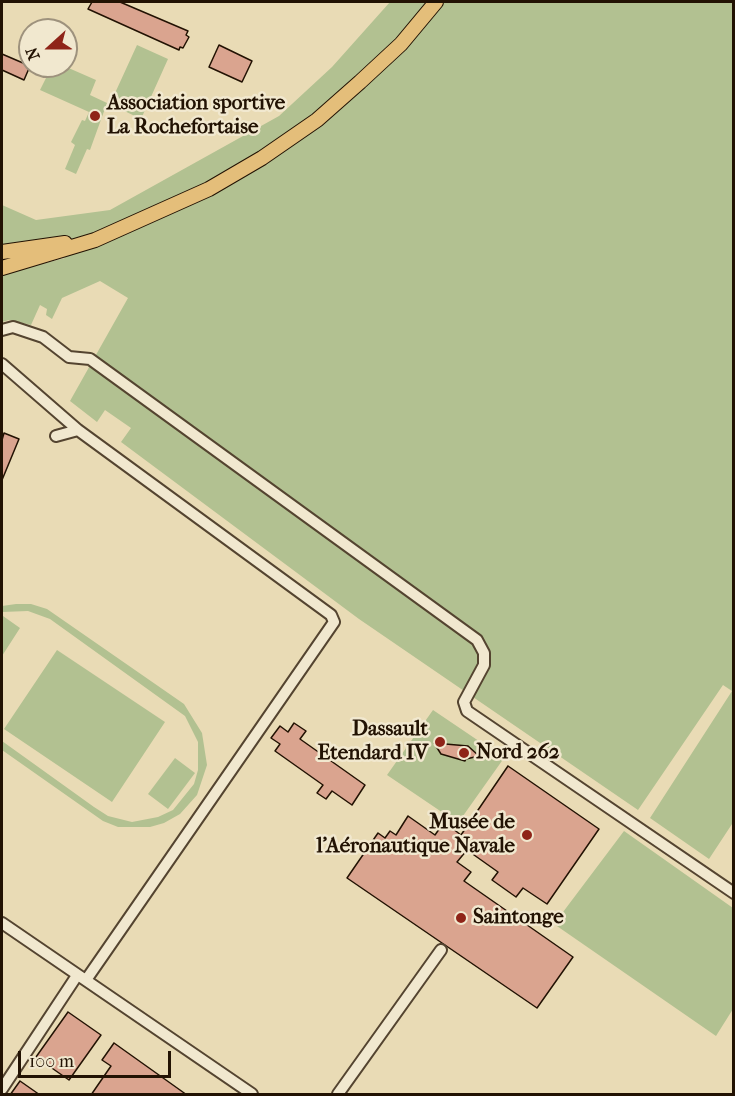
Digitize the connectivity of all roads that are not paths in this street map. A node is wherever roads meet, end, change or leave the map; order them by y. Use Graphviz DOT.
graph roads {
  1 [pos="436,2"];
  2 [pos="125,227"];
  3 [pos="2,252"];
  4 [pos="2,268"];
  5 [pos="2,330"];
  6 [pos="2,364"];
  7 [pos="78,430"];
  8 [pos="56,436"];
  9 [pos="734,893"];
  10 [pos="2,923"];
  11 [pos="441,950"];
  12 [pos="81,978"];
  13 [pos="2,1089"];
  14 [pos="252,1095"];
  15 [pos="338,1095"];
  1 -- 2 [label="main road"];
  2 -- 3 [label="main road"];
  2 -- 4 [label="main road"];
  5 -- 9 [label="lane"];
  6 -- 7 [label="lane"];
  7 -- 8 [label="lane"];
  7 -- 12 [label="lane"];
  10 -- 12 [label="lane"];
  11 -- 15 [label="lane"];
  12 -- 13 [label="lane"];
  12 -- 14 [label="lane"];
}
